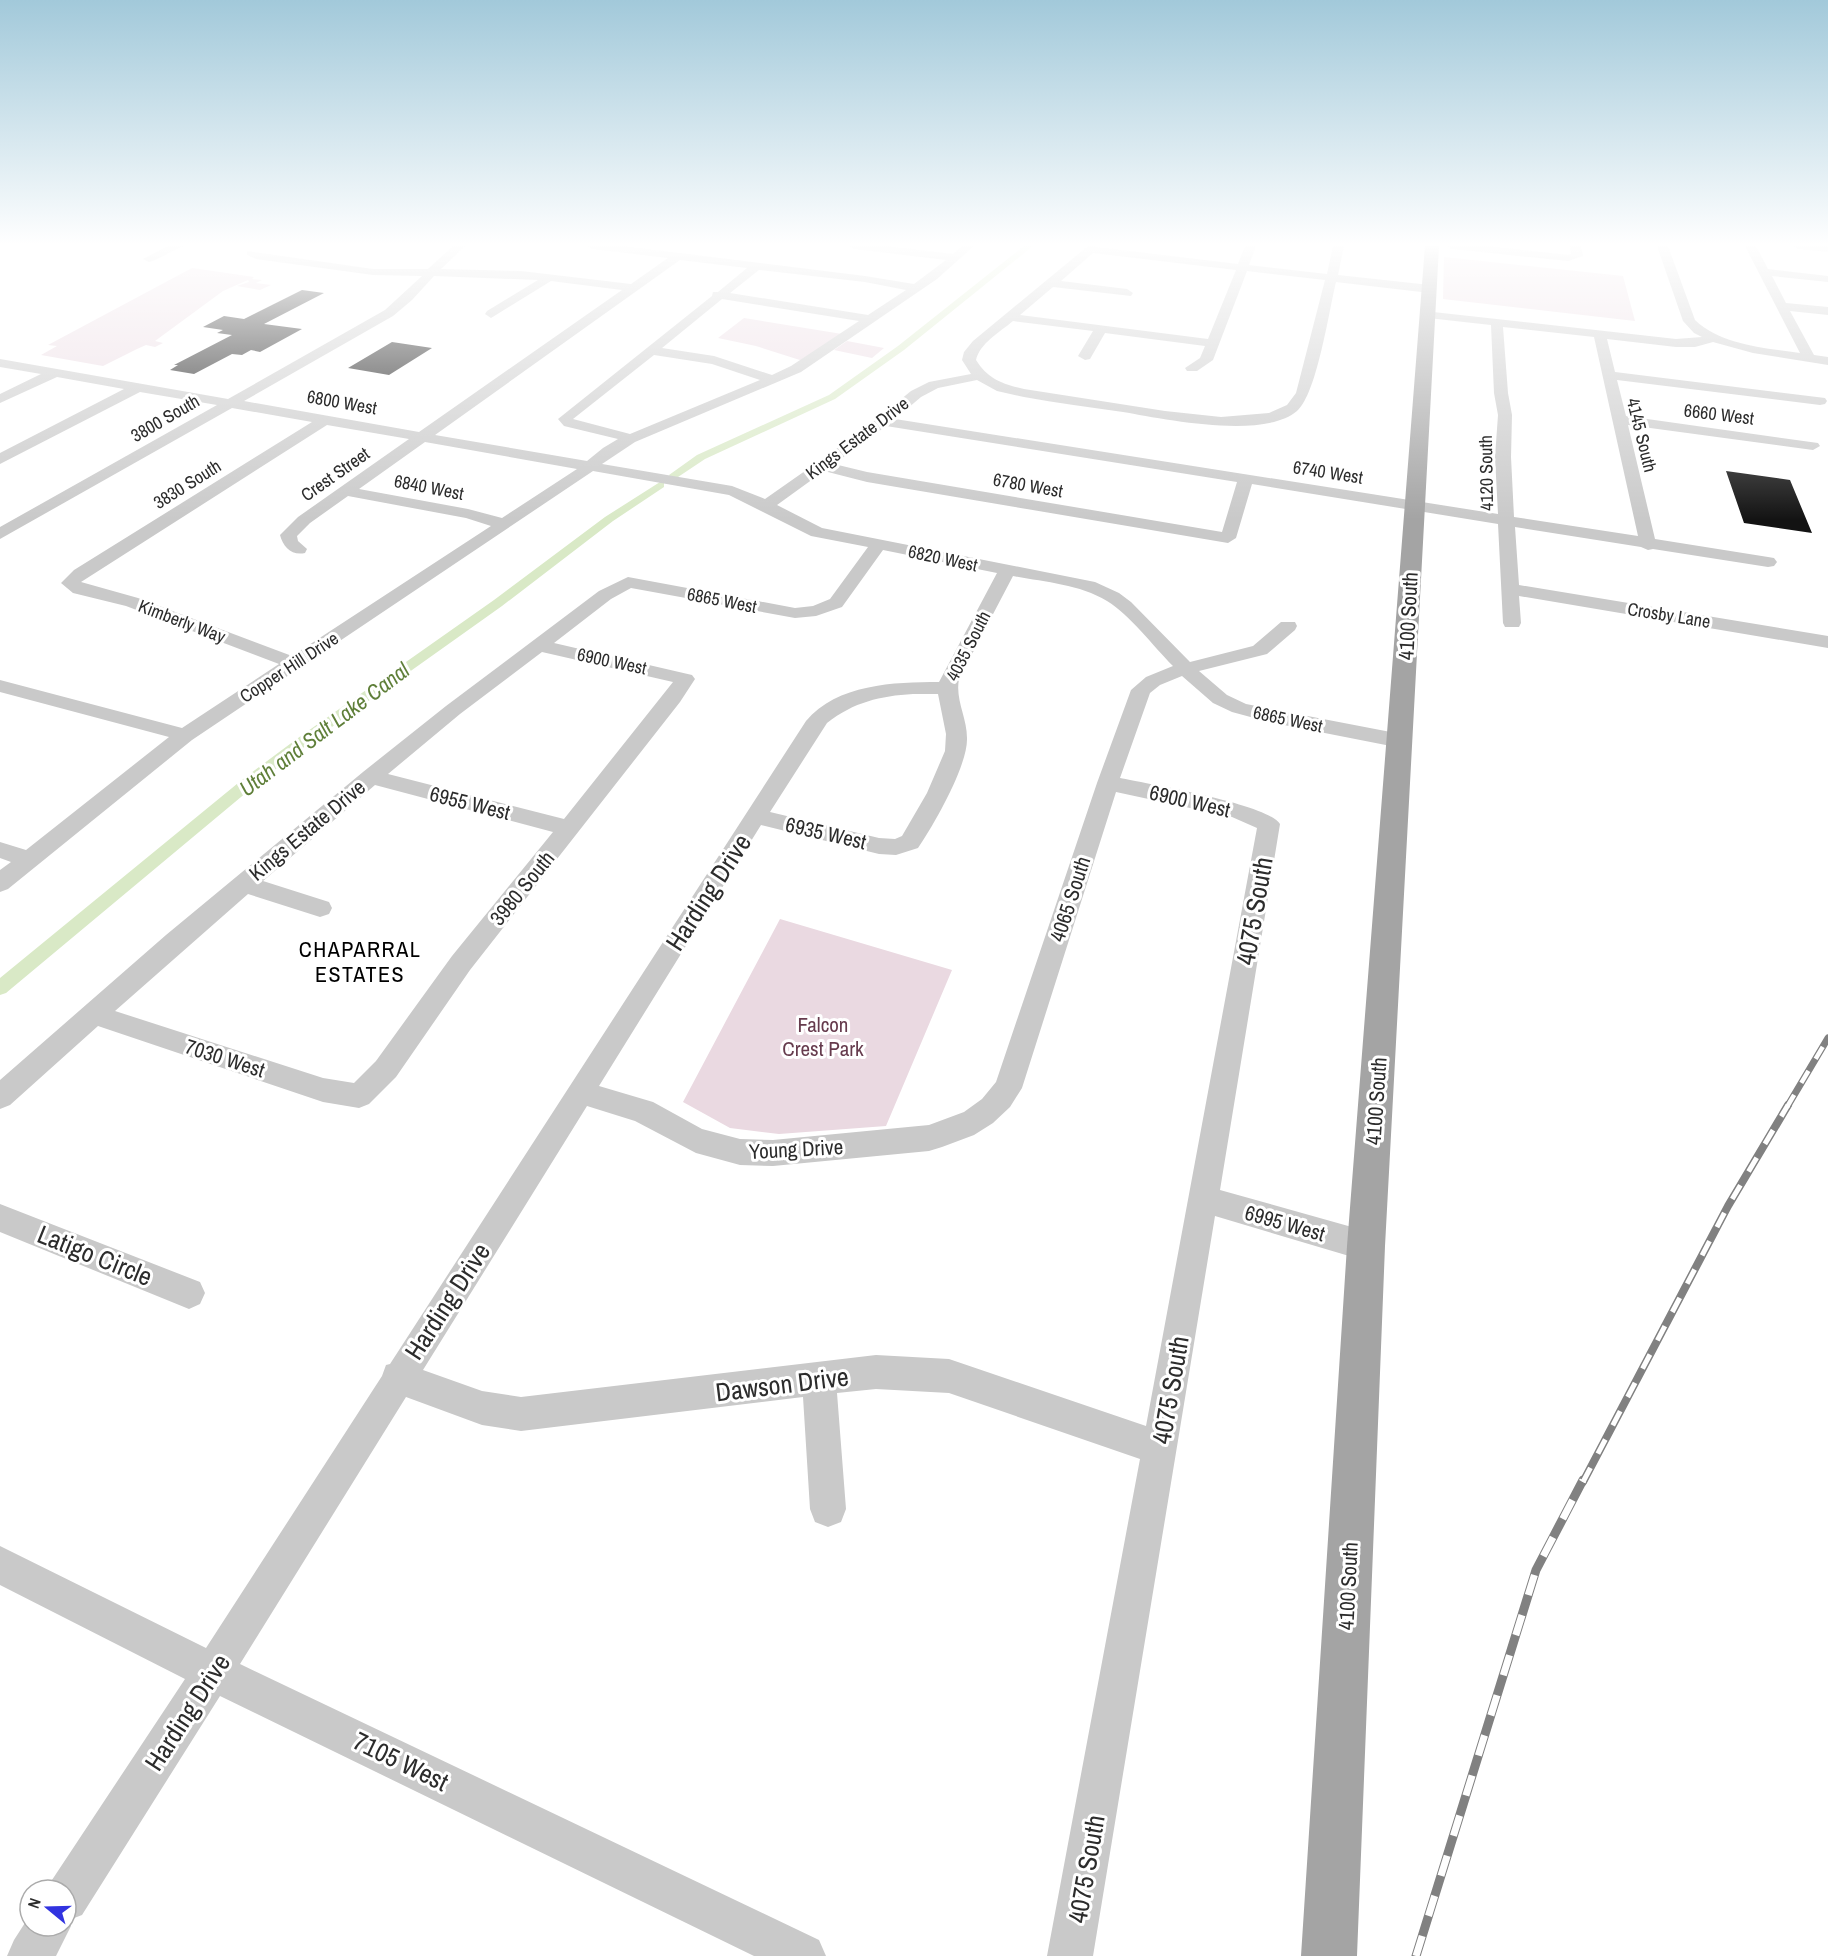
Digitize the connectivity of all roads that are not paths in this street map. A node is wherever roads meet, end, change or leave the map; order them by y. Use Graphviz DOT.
graph roads {
  1 [pos="346,337"];
  2 [pos="563,337"];
  3 [pos="665,337"];
  4 [pos="844,337"];
  5 [pos="987,337"];
  6 [pos="1096,337"];
  7 [pos="1167,337"];
  8 [pos="1214,337"];
  9 [pos="1317,337"];
  10 [pos="1426,337"];
  11 [pos="1498,337"];
  12 [pos="1601,337"];
  13 [pos="1630,337"];
  14 [pos="1798,337"];
  15 [pos="1714,338"];
  16 [pos="1212,343"];
  17 [pos="650,350"];
  18 [pos="1085,356"];
  19 [pos="1809,358"];
  20 [pos="1828,361"];
  21 [pos="0,363"];
  22 [pos="1192,368"];
  23 [pos="55,372"];
  24 [pos="979,375"];
  25 [pos="1608,375"];
  26 [pos="774,380"];
  27 [pos="138,387"];
  28 [pos="0,399"];
  29 [pos="1820,401"];
  30 [pos="232,402"];
  31 [pos="1263,418"];
  32 [pos="326,419"];
  33 [pos="1620,420"];
  34 [pos="883,422"];
  35 [pos="1279,430"];
  36 [pos="422,436"];
  37 [pos="630,439"];
  38 [pos="1813,446"];
  39 [pos="0,459"];
  40 [pos="590,466"];
  41 [pos="822,466"];
  42 [pos="1246,479"];
  43 [pos="678,482"];
  44 [pos="346,491"];
  45 [pos="766,505"];
  46 [pos="1415,506"];
  47 [pos="1506,521"];
  48 [pos="504,524"];
  49 [pos="0,534"];
  50 [pos="879,544"];
  51 [pos="1648,545"];
  52 [pos="298,549"];
  53 [pos="1768,562"];
  54 [pos="1007,570"];
  55 [pos="628,582"];
  56 [pos="70,583"];
  57 [pos="1511,589"];
  58 [pos="1512,623"];
  59 [pos="1288,626"];
  60 [pos="1828,642"];
  61 [pos="538,645"];
  62 [pos="294,663"];
  63 [pos="1188,670"];
  64 [pos="685,679"];
  65 [pos="0,686"];
  66 [pos="946,688"];
  67 [pos="186,735"];
  68 [pos="1401,741"];
  69 [pos="370,777"];
  70 [pos="1108,783"];
  71 [pos="756,816"];
  72 [pos="1269,824"];
  73 [pos="569,828"];
  74 [pos="896,847"];
  75 [pos="0,850"];
  76 [pos="30,859"];
  77 [pos="0,884"];
  78 [pos="243,884"];
  79 [pos="320,908"];
  80 [pos="93,1014"];
  81 [pos="580,1092"];
  82 [pos="359,1096"];
  83 [pos="0,1097"];
  84 [pos="951,1133"];
  85 [pos="1203,1199"];
  86 [pos="0,1218"];
  87 [pos="1366,1246"];
  88 [pos="189,1293"];
  89 [pos="398,1377"];
  90 [pos="819,1380"];
  91 [pos="1160,1448"];
  92 [pos="828,1509"];
  93 [pos="0,1565"];
  94 [pos="213,1672"];
  95 [pos="78,1880"];
  96 [pos="41,1938"];
  97 [pos="30,1956"];
  98 [pos="803,1956"];
  99 [pos="1070,1956"];
  100 [pos="1329,1956"];
  1 -- 30 [label="street, 3800 South"];
  2 -- 36 [label="street, Crest Street"];
  3 -- 17 [label="street"];
  4 -- 26 [label="street, Copper Hill Drive"];
  5 -- 24 [label="street"];
  6 -- 18 [label="street"];
  7 -- 16 [label="street"];
  8 -- 16 [label="street"];
  9 -- 31 [label="street"];
  10 -- 46 [label="main road, 4100 South"];
  11 -- 47 [label="street, 4120 South"];
  12 -- 25 [label="street, 4145 South"];
  13 -- 15 [label="street"];
  14 -- 19 [label="street"];
  15 -- 19 [label="street"];
  16 -- 22 [label="street"];
  17 -- 26 [label="street"];
  17 -- 37 [label="street"];
  19 -- 20 [label="street"];
  21 -- 23 [label="street, 6800 West"];
  23 -- 27 [label="street, 6800 West"];
  23 -- 28 [label="street"];
  24 -- 31 [label="street"];
  24 -- 34 [label="street, Kings Estate Drive"];
  25 -- 29 [label="street"];
  25 -- 33 [label="street, 4145 South"];
  26 -- 37 [label="street, Copper Hill Drive"];
  27 -- 30 [label="street, 6800 West"];
  27 -- 39 [label="street"];
  30 -- 32 [label="street, 6800 West"];
  30 -- 49 [label="street, 3800 South"];
  31 -- 35 [label="street"];
  32 -- 36 [label="street, 6800 West"];
  32 -- 56 [label="street, 3830 South"];
  33 -- 38 [label="street, 6660 West"];
  33 -- 51 [label="street, 4145 South"];
  34 -- 41 [label="street, Kings Estate Drive"];
  34 -- 42 [label="street, 6740 West"];
  36 -- 40 [label="street, 6800 West"];
  36 -- 44 [label="street, Crest Street"];
  37 -- 40 [label="street, Copper Hill Drive"];
  40 -- 43 [label="street, 6800 West"];
  40 -- 48 [label="street, Copper Hill Drive"];
  41 -- 42 [label="street, 6780 West"];
  41 -- 45 [label="street, Kings Estate Drive"];
  42 -- 46 [label="street, 6740 West"];
  43 -- 45 [label="street, 6820 West"];
  44 -- 48 [label="street, 6840 West"];
  44 -- 52 [label="street, Crest Street"];
  45 -- 50 [label="street, 6820 West"];
  46 -- 47 [label="street, 6740 West"];
  46 -- 68 [label="main road, 4100 South"];
  47 -- 51 [label="street, 6740 West"];
  47 -- 57 [label="street, 4120 South"];
  48 -- 62 [label="street, Copper Hill Drive"];
  50 -- 54 [label="street, 6820 West"];
  50 -- 55 [label="street, 6865 West"];
  51 -- 53 [label="street, 6740 West"];
  54 -- 63 [label="street, 6820 West"];
  54 -- 66 [label="street, 4035 South"];
  55 -- 61 [label="street, Kings Estate Drive"];
  56 -- 62 [label="street, Kimberly Way"];
  57 -- 58 [label="street, 4120 South"];
  57 -- 60 [label="street, Crosby Lane"];
  59 -- 63 [label="street, 4065 South"];
  61 -- 64 [label="street, 6900 West"];
  61 -- 69 [label="street, Kings Estate Drive"];
  62 -- 67 [label="street, Copper Hill Drive"];
  63 -- 68 [label="street, 6865 West"];
  63 -- 70 [label="street, 4065 South"];
  64 -- 73 [label="street, 3980 South"];
  65 -- 67 [label="street"];
  66 -- 71 [label="street, Harding Drive"];
  66 -- 74 [label="street, 4035 South"];
  67 -- 76 [label="street, Copper Hill Drive"];
  68 -- 87 [label="main road, 4100 South"];
  69 -- 73 [label="street, 6955 West"];
  69 -- 78 [label="street, Kings Estate Drive"];
  70 -- 72 [label="street, 6900 West"];
  70 -- 84 [label="street, 4065 South"];
  71 -- 74 [label="street, 6935 West"];
  71 -- 81 [label="street, Harding Drive"];
  72 -- 85 [label="street, 4075 South"];
  73 -- 82 [label="street, 3980 South"];
  75 -- 76 [label="street"];
  76 -- 77 [label="street, Copper Hill Drive"];
  78 -- 79 [label="street"];
  78 -- 80 [label="street, Kings Estate Drive"];
  80 -- 82 [label="street, 7030 West"];
  80 -- 83 [label="street, Kings Estate Drive"];
  81 -- 84 [label="street, Young Drive"];
  81 -- 89 [label="street, Harding Drive"];
  85 -- 87 [label="street, 6995 West"];
  85 -- 91 [label="street, 4075 South"];
  86 -- 88 [label="street, Latigo Circle"];
  87 -- 100 [label="main road, 4100 South"];
  89 -- 90 [label="street, Dawson Drive"];
  89 -- 94 [label="street, Harding Drive"];
  90 -- 91 [label="street, Dawson Drive"];
  90 -- 92 [label="street"];
  91 -- 99 [label="street, 4075 South"];
  93 -- 94 [label="street, 7105 West"];
  94 -- 95 [label="street, Harding Drive"];
  94 -- 98 [label="street, 7105 West"];
  96 -- 97 [label="street"];
}
